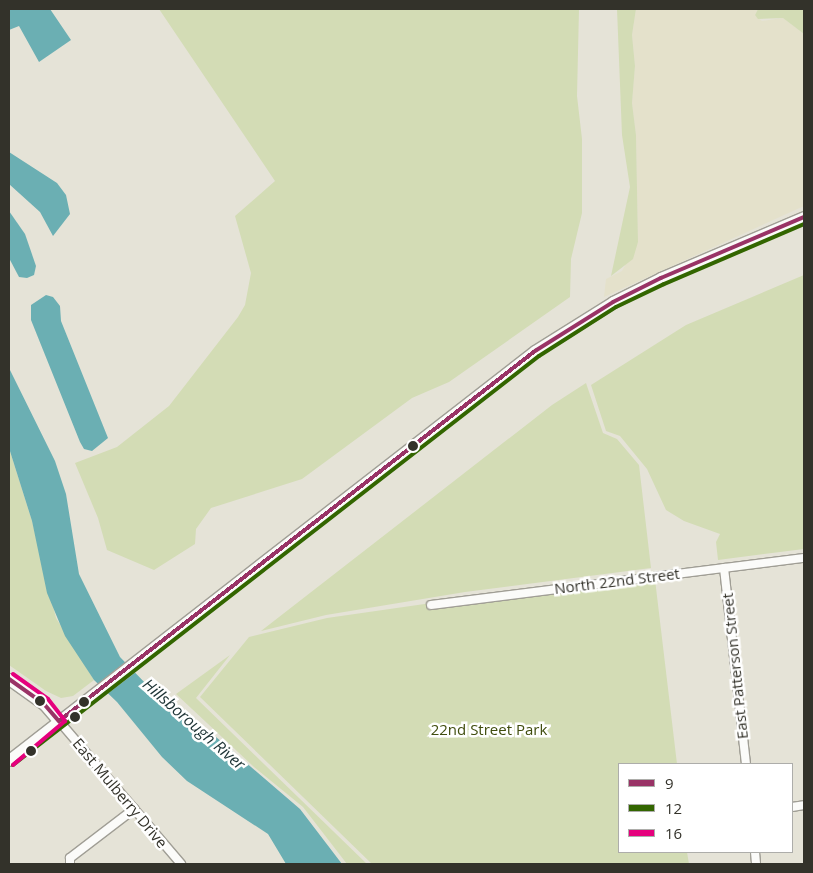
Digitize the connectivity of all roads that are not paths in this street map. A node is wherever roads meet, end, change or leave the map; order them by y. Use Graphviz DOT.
graph roads {
  1 [pos="804,217"];
  2 [pos="804,558"];
  3 [pos="724,568"];
  4 [pos="431,605"];
  5 [pos="9,679"];
  6 [pos="59,721"];
  7 [pos="9,760"];
  8 [pos="746,763"];
  9 [pos="134,809"];
  10 [pos="70,861"];
  11 [pos="62,864"];
  12 [pos="181,864"];
  1 -- 6 [label="street"];
  2 -- 3 [label="street, North 22nd Street"];
  3 -- 4 [label="street, North 22nd Street"];
  3 -- 8 [label="street, East Patterson Street"];
  5 -- 6 [label="street"];
  6 -- 7 [label="street"];
  6 -- 9 [label="street, East Mulberry Drive"];
  9 -- 10 [label="street"];
  9 -- 12 [label="street, East Mulberry Drive"];
  10 -- 11 [label="street"];
}
